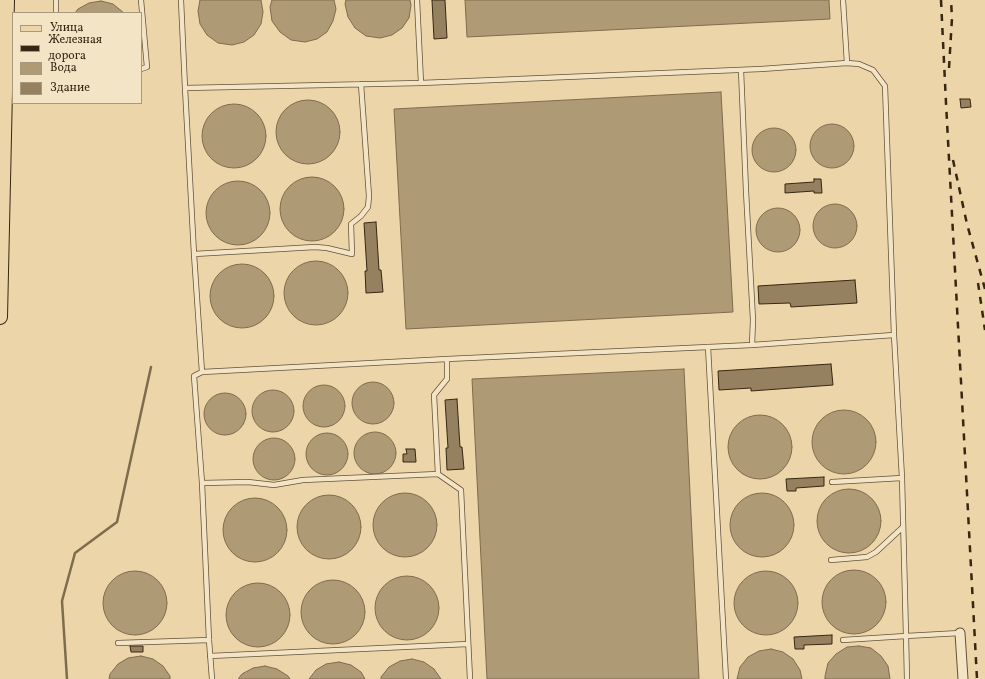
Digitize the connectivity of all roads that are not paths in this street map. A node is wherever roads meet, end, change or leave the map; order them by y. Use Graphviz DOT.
graph roads {
  1 [pos="7,0"];
  2 [pos="56,0"];
  3 [pos="141,0"];
  4 [pos="181,0"];
  5 [pos="416,0"];
  6 [pos="843,0"];
  7 [pos="56,12"];
  8 [pos="847,63"];
  9 [pos="142,69"];
  10 [pos="742,70"];
  11 [pos="421,83"];
  12 [pos="361,84"];
  13 [pos="185,88"];
  14 [pos="194,254"];
  15 [pos="0,317"];
  16 [pos="894,335"];
  17 [pos="752,345"];
  18 [pos="708,347"];
  19 [pos="447,359"];
  20 [pos="202,372"];
  21 [pos="438,474"];
  22 [pos="902,478"];
  23 [pos="832,482"];
  24 [pos="202,483"];
  25 [pos="903,527"];
  26 [pos="831,560"];
  27 [pos="960,633"];
  28 [pos="906,636"];
  29 [pos="209,640"];
  30 [pos="843,640"];
  31 [pos="118,644"];
  32 [pos="468,644"];
  33 [pos="210,656"];
  34 [pos="212,679"];
  35 [pos="470,679"];
  36 [pos="726,679"];
  37 [pos="907,679"];
  38 [pos="963,679"];
  1 -- 15 [label="main road"];
  2 -- 7 [label="lane"];
  3 -- 9 [label="lane"];
  4 -- 13 [label="lane"];
  5 -- 11 [label="lane"];
  6 -- 8 [label="lane"];
  8 -- 10 [label="lane"];
  8 -- 16 [label="lane"];
  10 -- 11 [label="lane"];
  10 -- 17 [label="lane"];
  11 -- 12 [label="lane"];
  12 -- 13 [label="lane"];
  12 -- 14 [label="lane"];
  13 -- 14 [label="lane"];
  14 -- 20 [label="lane"];
  16 -- 17 [label="lane"];
  16 -- 22 [label="lane"];
  17 -- 18 [label="lane"];
  18 -- 19 [label="lane"];
  18 -- 36 [label="lane"];
  19 -- 20 [label="lane"];
  19 -- 21 [label="lane"];
  20 -- 24 [label="lane"];
  21 -- 24 [label="lane"];
  21 -- 32 [label="lane"];
  22 -- 23 [label="lane"];
  22 -- 25 [label="lane"];
  24 -- 29 [label="lane"];
  25 -- 26 [label="lane"];
  25 -- 28 [label="lane"];
  27 -- 28 [label="lane"];
  27 -- 38 [label="street"];
  28 -- 30 [label="lane"];
  28 -- 37 [label="lane"];
  29 -- 31 [label="lane"];
  29 -- 33 [label="lane"];
  32 -- 33 [label="lane"];
  32 -- 35 [label="lane"];
  33 -- 34 [label="lane"];
}
